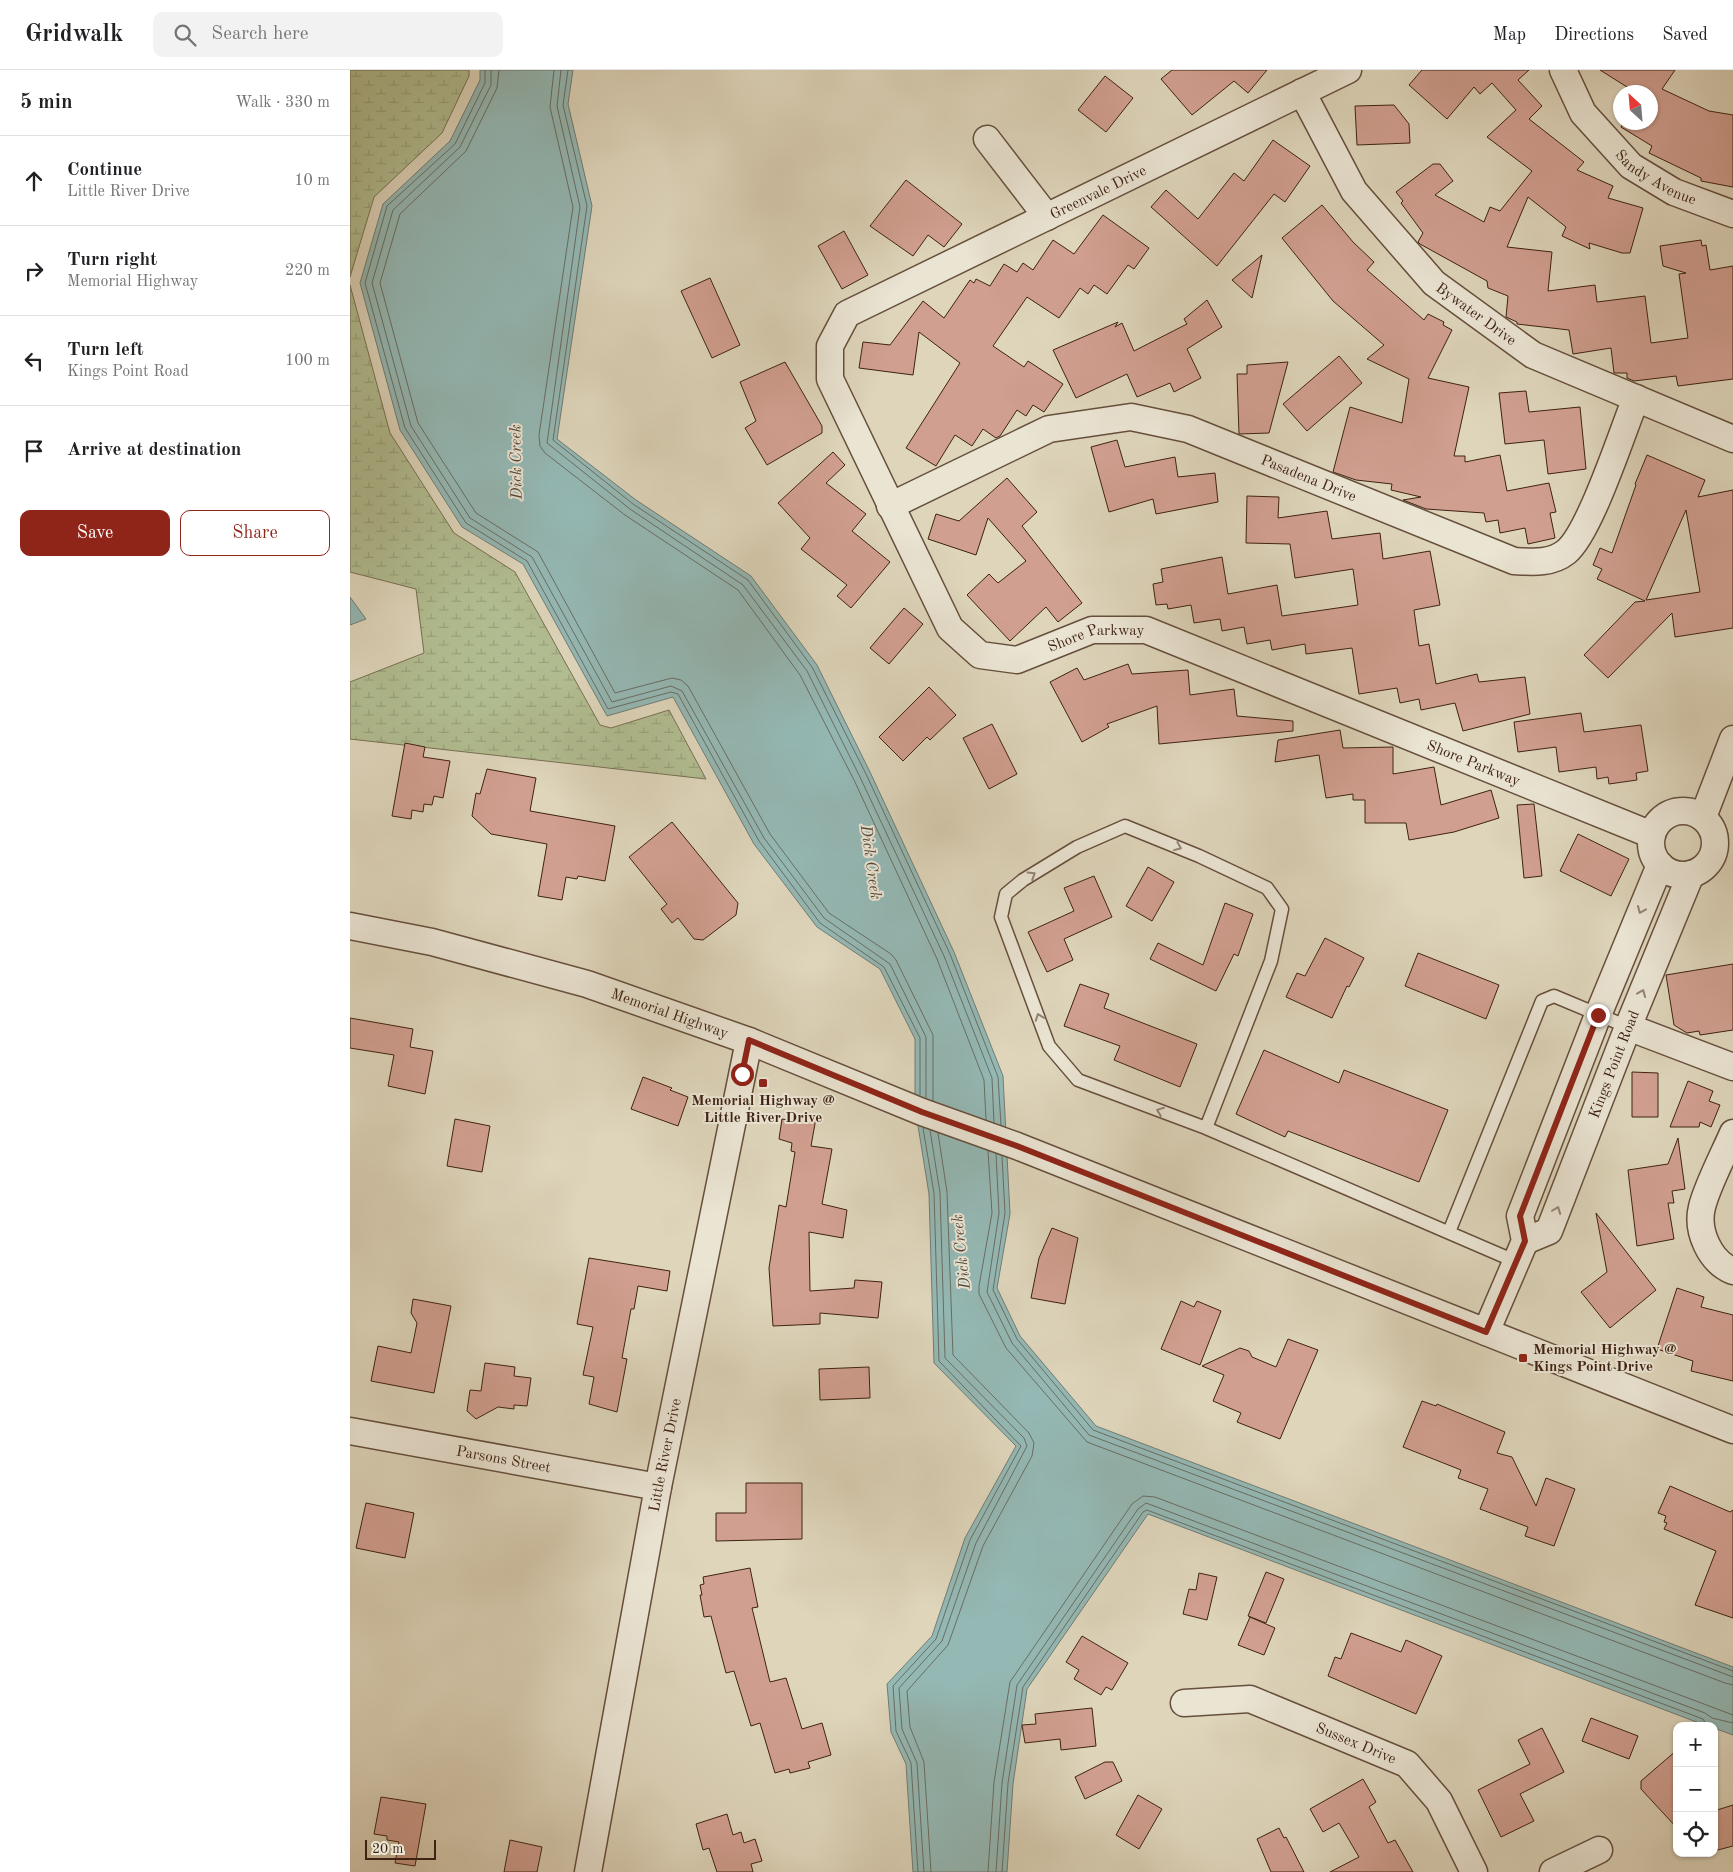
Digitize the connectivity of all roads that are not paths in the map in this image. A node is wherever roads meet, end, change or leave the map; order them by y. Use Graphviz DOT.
graph roads {
  1 [pos="1348,70"];
  2 [pos="1563,70"];
  3 [pos="1302,92"];
  4 [pos="987,139"];
  5 [pos="1733,214"];
  6 [pos="1047,216"];
  7 [pos="847,314"];
  8 [pos="1636,398"];
  9 [pos="1733,439"];
  10 [pos="890,506"];
  11 [pos="1733,739"];
  12 [pos="1703,817"];
  13 [pos="1652,835"];
  14 [pos="1723,858"];
  15 [pos="1660,866"];
  16 [pos="1691,874"];
  17 [pos="350,926"];
  18 [pos="1598,1015"];
  19 [pos="1628,1027"];
  20 [pos="749,1040"];
  21 [pos="1733,1068"];
  22 [pos="1206,1128"];
  23 [pos="1733,1133"];
  24 [pos="1449,1232"];
  25 [pos="1521,1252"];
  26 [pos="1733,1271"];
  27 [pos="1486,1332"];
  28 [pos="1733,1430"];
  29 [pos="350,1431"];
  30 [pos="658,1487"];
  31 [pos="1184,1703"];
  32 [pos="1599,1850"];
  33 [pos="588,1872"];
  34 [pos="1474,1872"];
  35 [pos="1553,1872"];
  1 -- 3 [label="street, Greenvale Drive"];
  2 -- 5 [label="street, Sandy Avenue"];
  3 -- 6 [label="street, Greenvale Drive"];
  3 -- 8 [label="street, Bywater Drive"];
  4 -- 6 [label="street"];
  6 -- 7 [label="street, Greenvale Drive"];
  7 -- 10 [label="street, Shore Parkway"];
  8 -- 9 [label="street, Bywater Drive"];
  8 -- 10 [label="street, Pasadena Drive"];
  10 -- 13 [label="street, Shore Parkway"];
  11 -- 12 [label="street"];
  12 -- 13 [label="street"];
  12 -- 14 [label="street"];
  13 -- 15 [label="street"];
  14 -- 16 [label="street"];
  15 -- 16 [label="street"];
  15 -- 18 [label="street, one-way"];
  19 -- 16 [label="street, Kings Point Road, one-way"];
  17 -- 20 [label="street, Memorial Highway"];
  18 -- 19 [label="lane"];
  18 -- 24 [label="lane"];
  18 -- 25 [label="street"];
  19 -- 21 [label="street"];
  25 -- 19 [label="street, Kings Point Road, one-way"];
  20 -- 27 [label="street, Memorial Highway"];
  20 -- 30 [label="street, Little River Drive"];
  22 -- 22 [label="lane, one-way"];
  22 -- 24 [label="lane"];
  23 -- 26 [label="street"];
  24 -- 25 [label="lane"];
  25 -- 27 [label="street"];
  27 -- 28 [label="street, Memorial Highway"];
  29 -- 30 [label="street, Parsons Street"];
  30 -- 33 [label="street, Little River Drive"];
  31 -- 34 [label="street, Sussex Drive"];
  32 -- 35 [label="street"];
}
